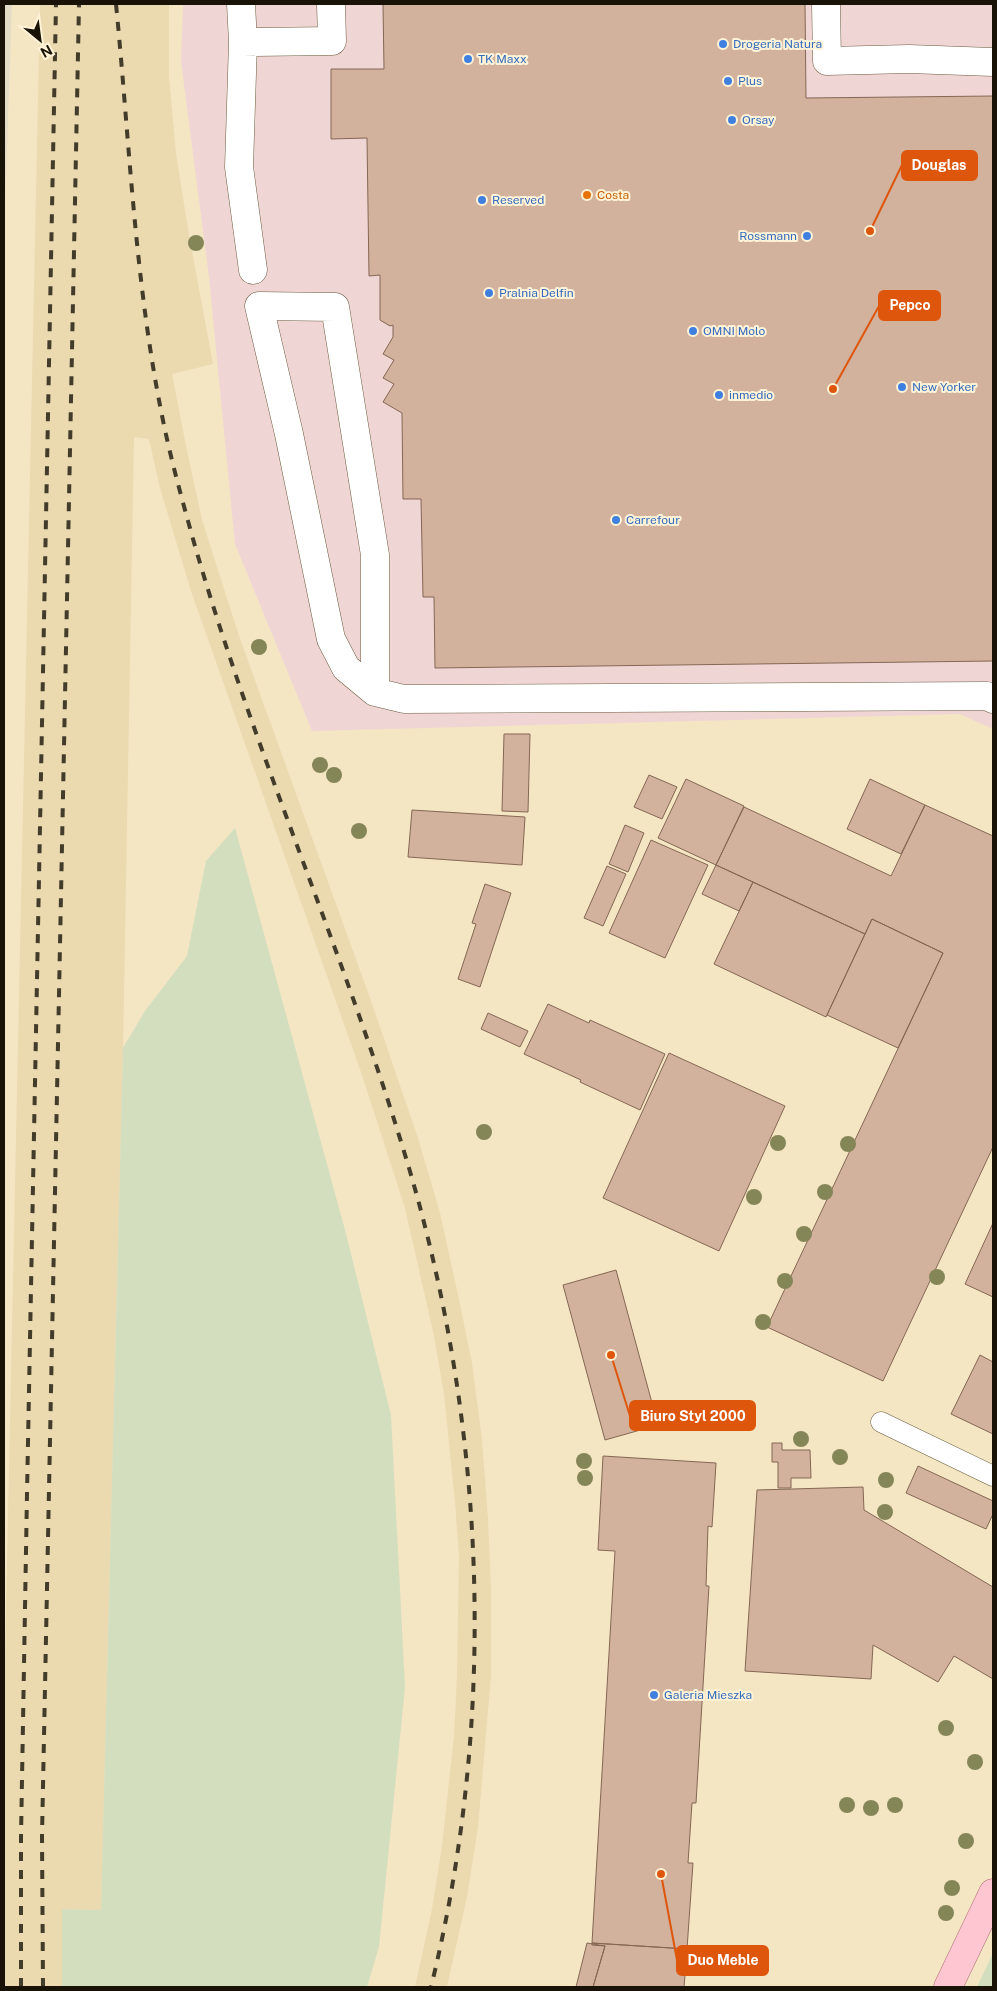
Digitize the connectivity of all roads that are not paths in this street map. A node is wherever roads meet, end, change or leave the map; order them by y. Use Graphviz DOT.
graph roads {
  1 [pos="241,4"];
  2 [pos="331,4"];
  3 [pos="826,4"];
  4 [pos="242,42"];
  5 [pos="993,62"];
  6 [pos="253,270"];
  7 [pos="375,692"];
  8 [pos="993,699"];
  9 [pos="881,1422"];
  10 [pos="993,1476"];
  11 [pos="993,1893"];
  12 [pos="948,1987"];
  1 -- 4 [label="street"];
  2 -- 4 [label="street"];
  3 -- 5 [label="street"];
  4 -- 6 [label="street"];
  7 -- 7 [label="street"];
  7 -- 8 [label="street"];
  9 -- 10 [label="lane"];
  11 -- 12 [label="main road"];
}
